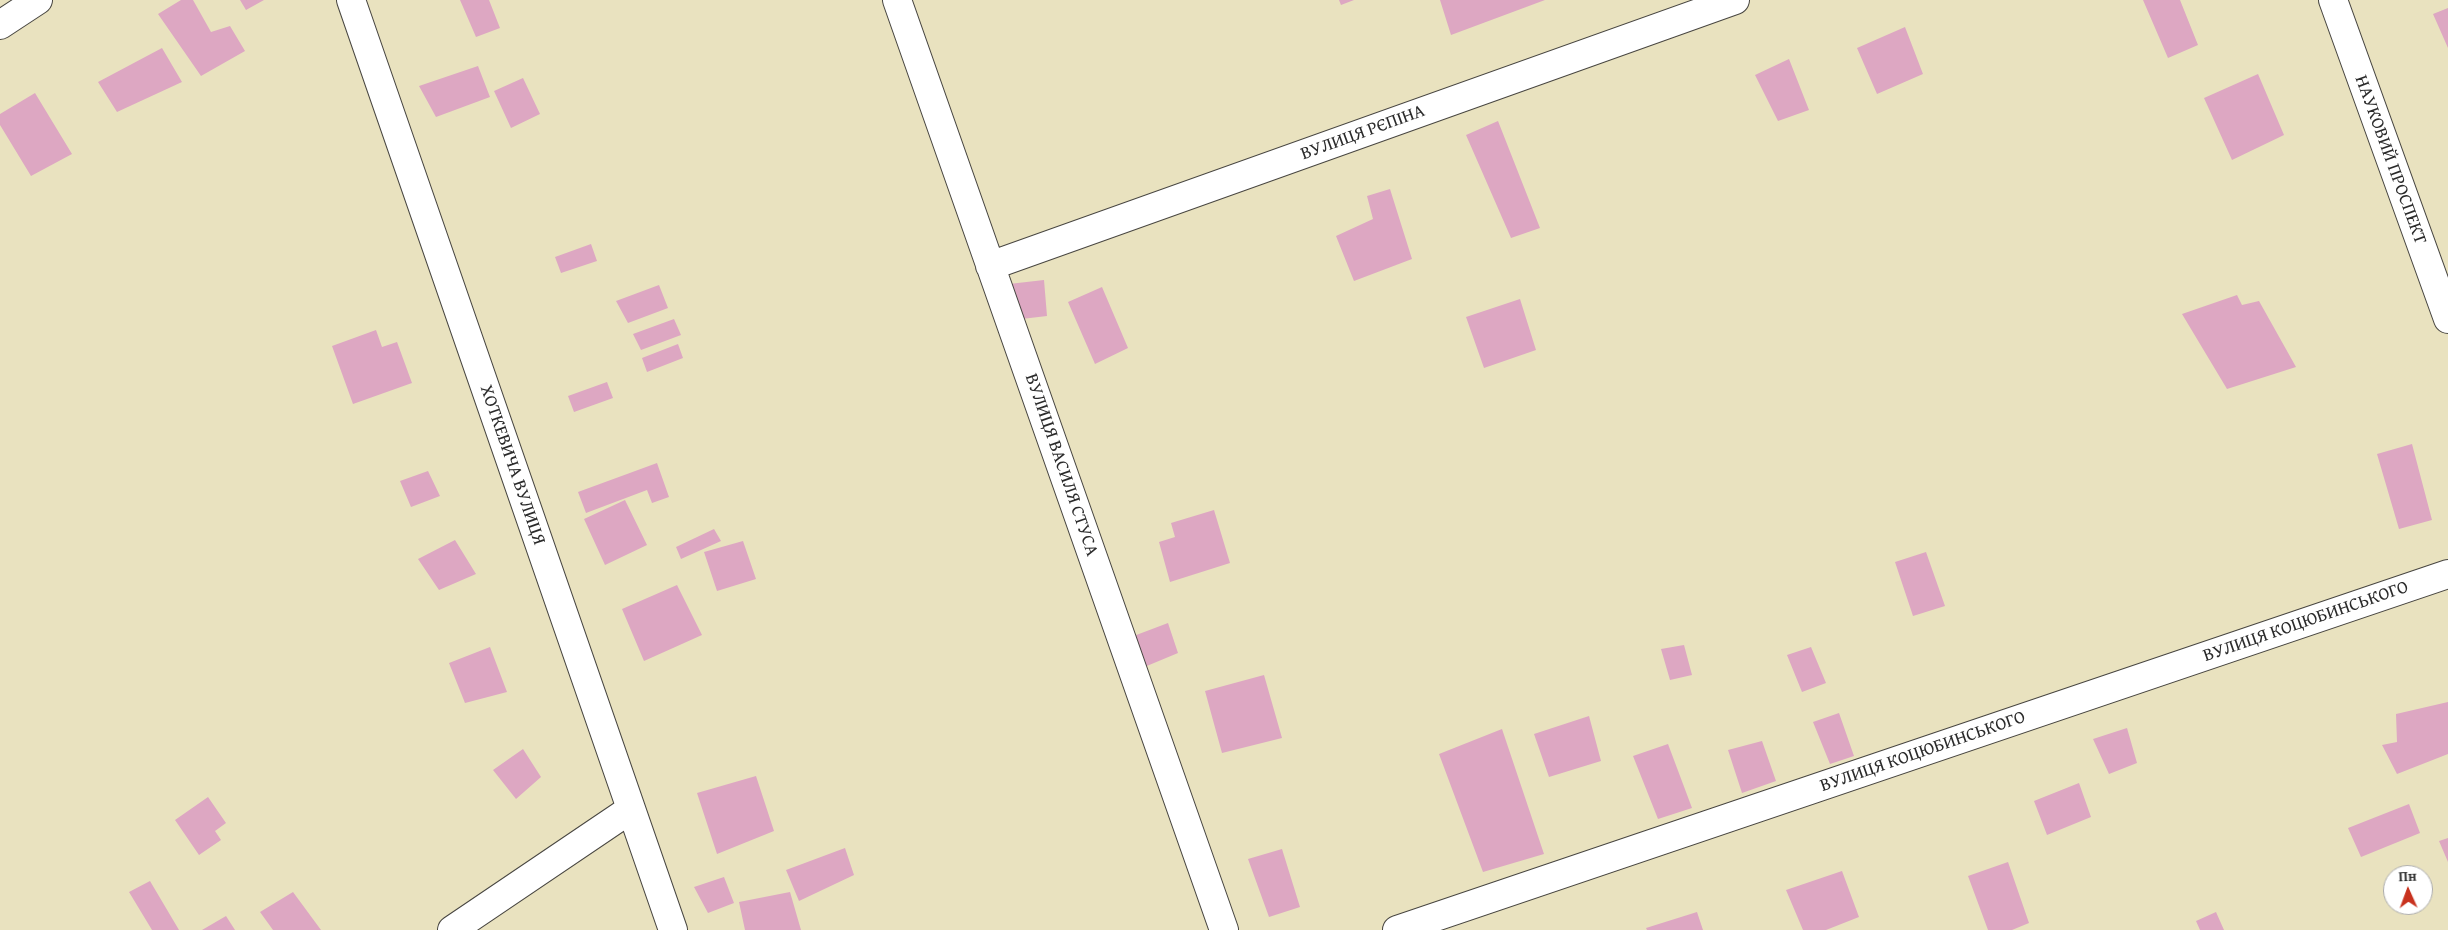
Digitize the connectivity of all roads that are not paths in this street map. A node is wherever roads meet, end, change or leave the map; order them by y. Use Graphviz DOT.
graph roads {
  1 [pos="38,0"];
  2 [pos="351,0"];
  3 [pos="897,0"];
  4 [pos="1735,0"];
  5 [pos="2333,0"];
  6 [pos="0,25"];
  7 [pos="990,266"];
  8 [pos="2448,319"];
  9 [pos="2448,574"];
  10 [pos="631,809"];
  11 [pos="452,930"];
  12 [pos="673,930"];
  13 [pos="1224,930"];
  14 [pos="1397,930"];
  1 -- 6 [label="street"];
  2 -- 10 [label="street, ХОТКЕВИЧА ВУЛИЦЯ"];
  3 -- 7 [label="street, ВУЛИЦЯ ВАСИЛЯ СТУСА"];
  4 -- 7 [label="street, ВУЛИЦЯ РЄПІНА"];
  5 -- 8 [label="street, НАУКОВИЙ ПРОСПЕКТ"];
  7 -- 13 [label="street, ВУЛИЦЯ ВАСИЛЯ СТУСА"];
  9 -- 14 [label="street, ВУЛИЦЯ КОЦЮБИНСЬКОГО"];
  10 -- 11 [label="street"];
  10 -- 12 [label="street, ХОТКЕВИЧА ВУЛИЦЯ"];
}
